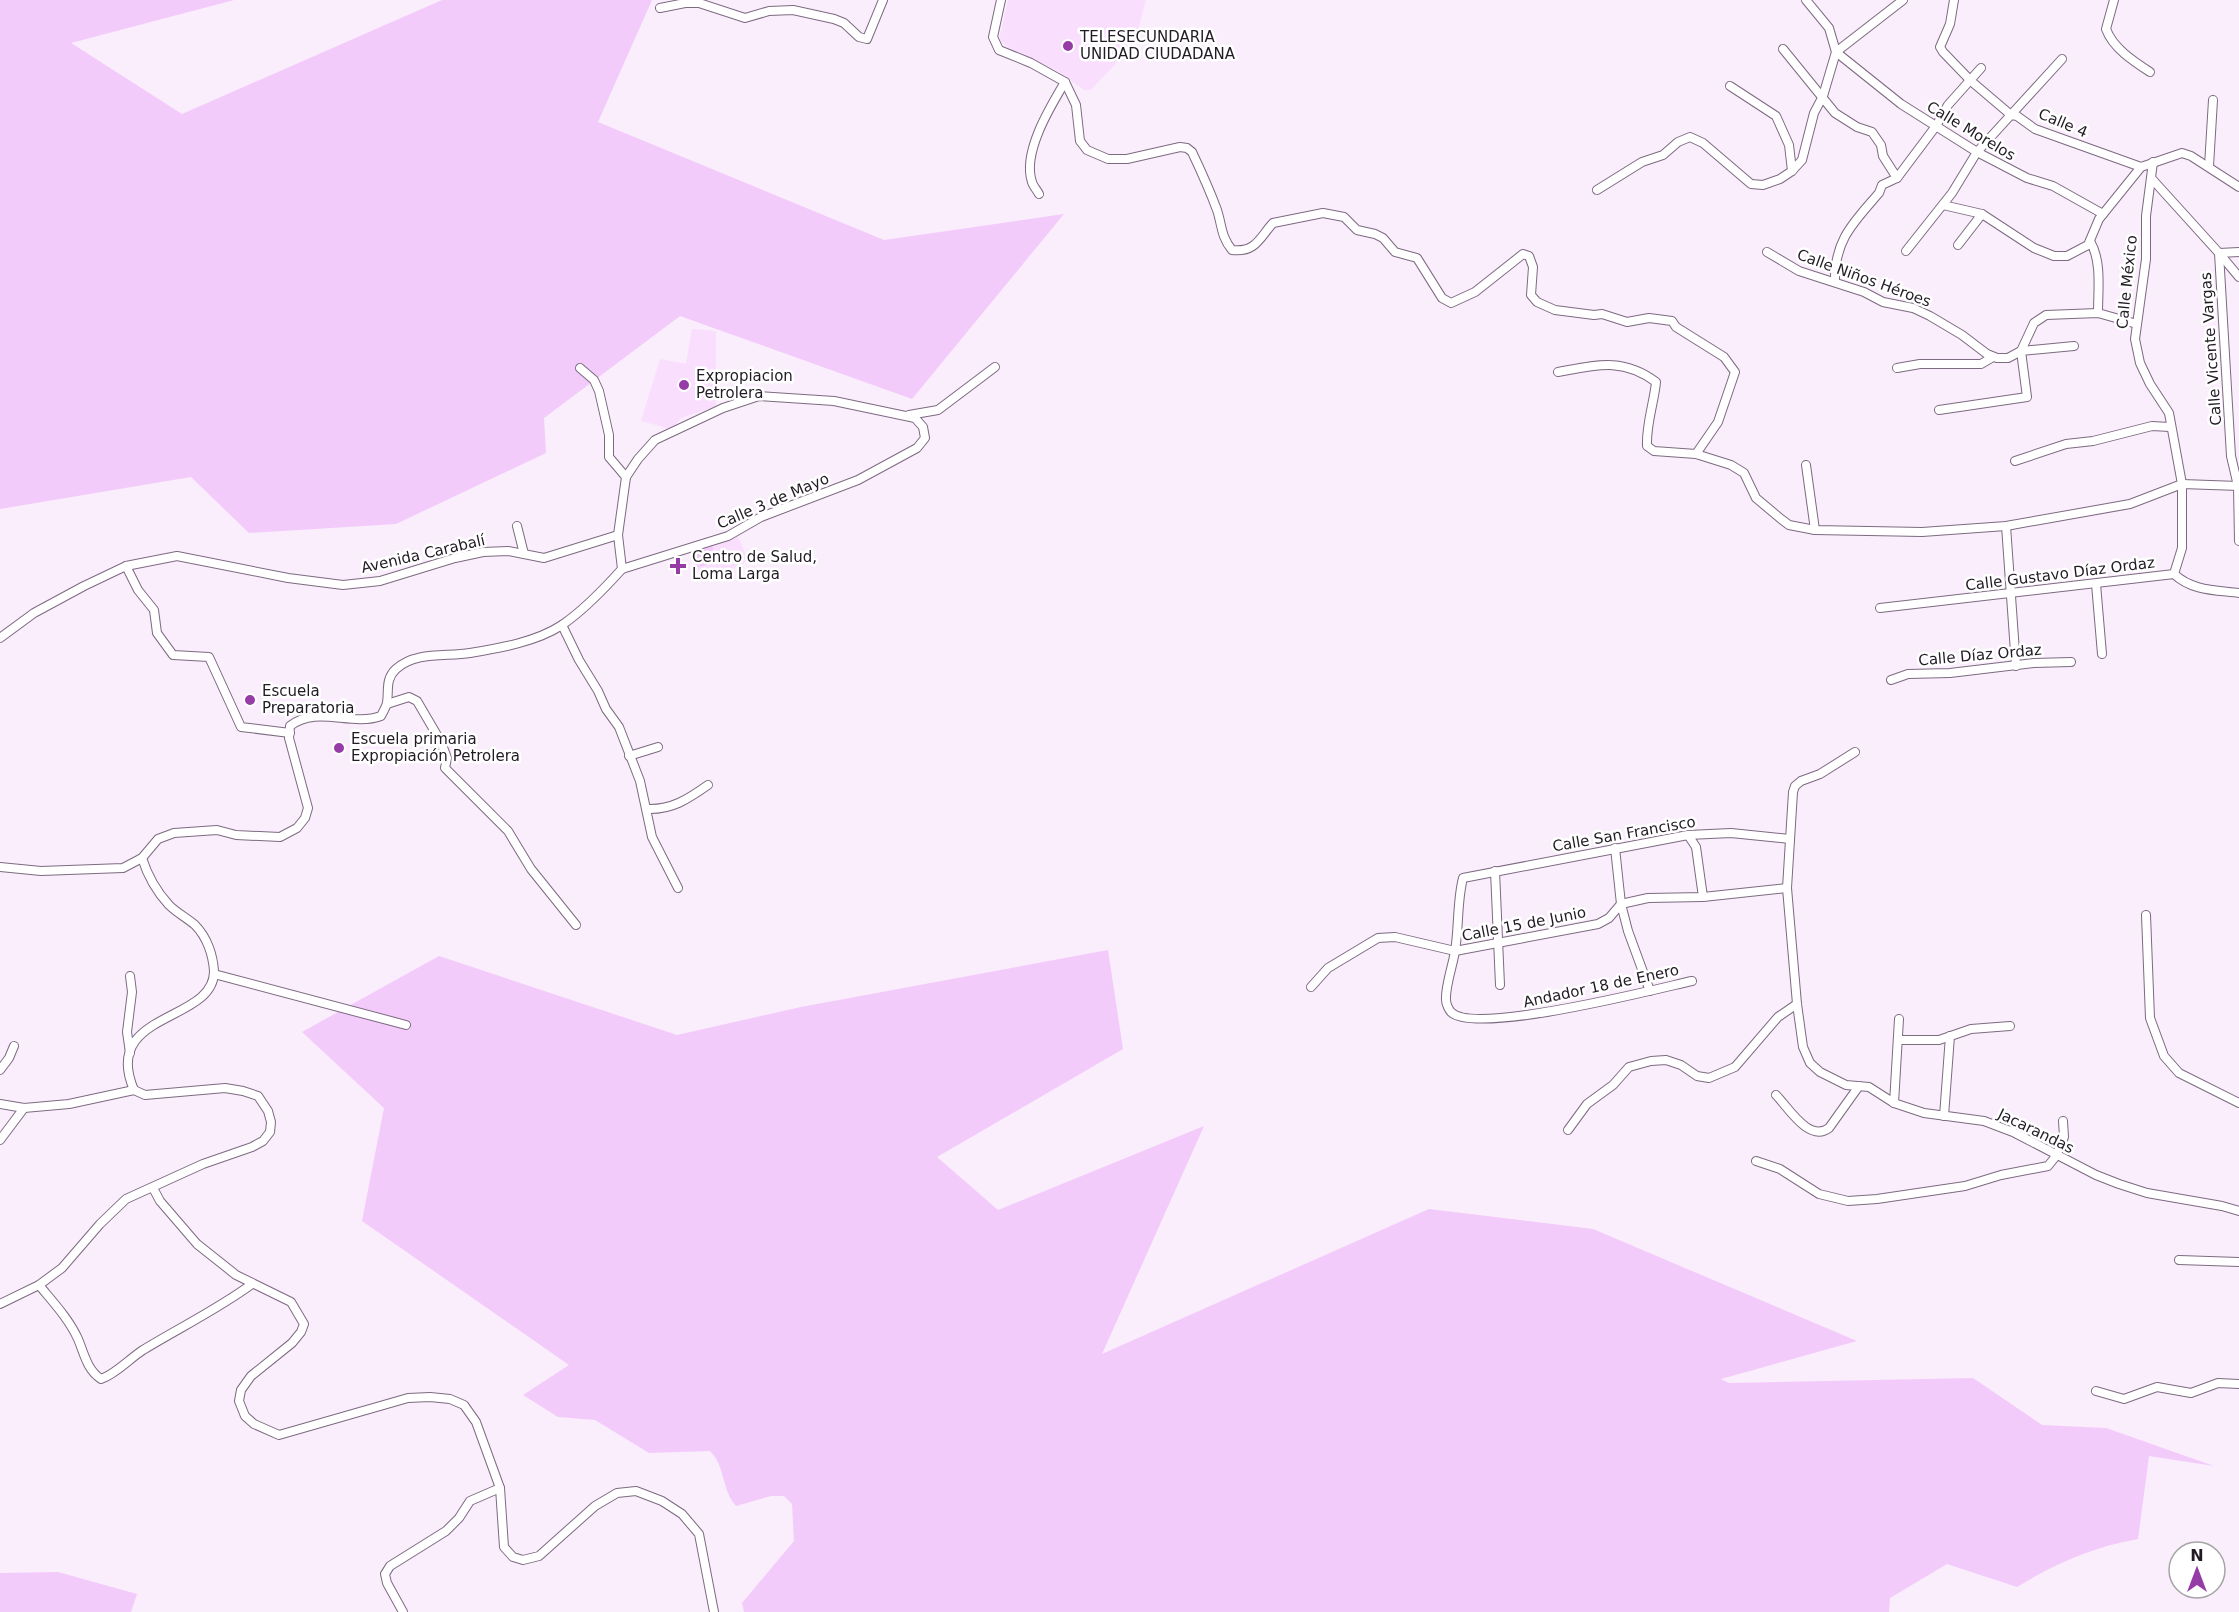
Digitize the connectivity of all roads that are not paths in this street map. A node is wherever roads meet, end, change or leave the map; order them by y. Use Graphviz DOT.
graph roads {
  1 [pos="883,0"];
  2 [pos="1001,0"];
  3 [pos="1806,0"];
  4 [pos="1954,0"];
  5 [pos="2114,0"];
  6 [pos="1900,1"];
  7 [pos="660,8"];
  8 [pos="1783,49"];
  9 [pos="1836,52"];
  10 [pos="2062,59"];
  11 [pos="1981,68"];
  12 [pos="2150,72"];
  13 [pos="1971,81"];
  14 [pos="1065,82"];
  15 [pos="1730,86"];
  16 [pos="1824,96"];
  17 [pos="2212,100"];
  18 [pos="2012,115"];
  19 [pos="1935,126"];
  20 [pos="1977,152"];
  21 [pos="2153,162"];
  22 [pos="2209,166"];
  23 [pos="2141,167"];
  24 [pos="1792,171"];
  25 [pos="1898,178"];
  26 [pos="2152,179"];
  27 [pos="2239,187"];
  28 [pos="1597,190"];
  29 [pos="1039,194"];
  30 [pos="1942,205"];
  31 [pos="1982,214"];
  32 [pos="2103,214"];
  33 [pos="2090,241"];
  34 [pos="1959,245"];
  35 [pos="1906,250"];
  36 [pos="1767,252"];
  37 [pos="2239,252"];
  38 [pos="2218,253"];
  39 [pos="2239,277"];
  40 [pos="1835,282"];
  41 [pos="2098,313"];
  42 [pos="2137,324"];
  43 [pos="2074,346"];
  44 [pos="2021,351"];
  45 [pos="1993,357"];
  46 [pos="995,367"];
  47 [pos="580,368"];
  48 [pos="1897,368"];
  49 [pos="1558,372"];
  50 [pos="1939,410"];
  51 [pos="905,416"];
  52 [pos="2170,427"];
  53 [pos="1696,454"];
  54 [pos="2015,461"];
  55 [pos="1806,465"];
  56 [pos="626,477"];
  57 [pos="2182,484"];
  58 [pos="2238,486"];
  59 [pos="517,526"];
  60 [pos="2006,526"];
  61 [pos="1815,530"];
  62 [pos="618,535"];
  63 [pos="2239,541"];
  64 [pos="524,554"];
  65 [pos="126,566"];
  66 [pos="622,569"];
  67 [pos="2174,574"];
  68 [pos="2096,584"];
  69 [pos="2239,592"];
  70 [pos="2012,594"];
  71 [pos="1880,608"];
  72 [pos="562,625"];
  73 [pos="0,638"];
  74 [pos="2102,654"];
  75 [pos="2071,662"];
  76 [pos="2016,666"];
  77 [pos="1891,680"];
  78 [pos="387,704"];
  79 [pos="290,733"];
  80 [pos="658,747"];
  81 [pos="1854,752"];
  82 [pos="629,756"];
  83 [pos="708,785"];
  84 [pos="647,809"];
  85 [pos="1688,835"];
  86 [pos="1790,839"];
  87 [pos="1615,848"];
  88 [pos="142,858"];
  89 [pos="0,867"];
  90 [pos="1494,871"];
  91 [pos="1463,878"];
  92 [pos="678,888"];
  93 [pos="1787,888"];
  94 [pos="1703,897"];
  95 [pos="1621,904"];
  96 [pos="2146,915"];
  97 [pos="576,925"];
  98 [pos="1497,942"];
  99 [pos="1455,951"];
  100 [pos="214,974"];
  101 [pos="130,976"];
  102 [pos="1692,981"];
  103 [pos="1500,985"];
  104 [pos="1311,987"];
  105 [pos="1650,991"];
  106 [pos="1797,1004"];
  107 [pos="1899,1019"];
  108 [pos="406,1025"];
  109 [pos="2010,1026"];
  110 [pos="1950,1036"];
  111 [pos="1898,1040"];
  112 [pos="14,1046"];
  113 [pos="130,1053"];
  114 [pos="0,1070"];
  115 [pos="1859,1086"];
  116 [pos="134,1090"];
  117 [pos="1776,1095"];
  118 [pos="1894,1103"];
  119 [pos="2239,1103"];
  120 [pos="0,1104"];
  121 [pos="24,1108"];
  122 [pos="1944,1116"];
  123 [pos="2063,1121"];
  124 [pos="1568,1130"];
  125 [pos="0,1140"];
  126 [pos="2056,1155"];
  127 [pos="1756,1161"];
  128 [pos="153,1188"];
  129 [pos="2239,1211"];
  130 [pos="2179,1260"];
  131 [pos="2239,1262"];
  132 [pos="252,1284"];
  133 [pos="39,1286"];
  134 [pos="0,1304"];
  135 [pos="2239,1383"];
  136 [pos="2096,1391"];
  137 [pos="500,1488"];
  138 [pos="398,1610"];
  139 [pos="714,1612"];
  1 -- 7 [label="street"];
  2 -- 14 [label="street"];
  3 -- 9 [label="street"];
  4 -- 13 [label="street, Calle 4"];
  5 -- 12 [label="street"];
  6 -- 9 [label="street"];
  8 -- 16 [label="street"];
  9 -- 16 [label="street"];
  9 -- 19 [label="street, Calle Morelos"];
  10 -- 18 [label="street"];
  11 -- 13 [label="street"];
  13 -- 18 [label="street, Calle 4"];
  13 -- 19 [label="street"];
  14 -- 29 [label="street"];
  14 -- 53 [label="street"];
  15 -- 24 [label="street"];
  16 -- 24 [label="street"];
  16 -- 25 [label="street"];
  17 -- 22 [label="street"];
  18 -- 20 [label="street"];
  18 -- 23 [label="street, Calle 4"];
  19 -- 20 [label="street, Calle Morelos"];
  19 -- 25 [label="street"];
  20 -- 30 [label="street"];
  20 -- 32 [label="street, Calle Morelos"];
  21 -- 22 [label="street"];
  21 -- 23 [label="street"];
  21 -- 26 [label="street, Calle México"];
  22 -- 27 [label="street"];
  23 -- 32 [label="street"];
  24 -- 28 [label="street"];
  25 -- 40 [label="street"];
  26 -- 38 [label="street, Calle Vicente Vargas"];
  26 -- 42 [label="street, Calle México"];
  30 -- 31 [label="street"];
  30 -- 35 [label="street"];
  31 -- 33 [label="street"];
  31 -- 34 [label="street"];
  32 -- 33 [label="street"];
  33 -- 41 [label="street"];
  36 -- 40 [label="street, Calle Niños Héroes"];
  37 -- 38 [label="street"];
  38 -- 39 [label="street"];
  38 -- 58 [label="street, Calle Vicente Vargas"];
  40 -- 45 [label="street, Calle Niños Héroes"];
  41 -- 42 [label="street"];
  41 -- 44 [label="street"];
  42 -- 52 [label="street, Calle México"];
  43 -- 44 [label="street"];
  44 -- 45 [label="street"];
  44 -- 50 [label="street"];
  45 -- 48 [label="street"];
  46 -- 51 [label="street"];
  47 -- 56 [label="street"];
  49 -- 53 [label="street"];
  51 -- 56 [label="street"];
  51 -- 66 [label="street, Calle 3 de Mayo"];
  52 -- 54 [label="street"];
  52 -- 57 [label="street, Calle México"];
  53 -- 61 [label="street"];
  55 -- 61 [label="street"];
  56 -- 62 [label="street"];
  57 -- 58 [label="street"];
  57 -- 60 [label="street"];
  57 -- 67 [label="street, Calle México"];
  58 -- 63 [label="street, Calle Vicente Vargas"];
  59 -- 64 [label="street"];
  60 -- 61 [label="street"];
  60 -- 70 [label="street"];
  62 -- 64 [label="street, Avenida Carabalí"];
  62 -- 66 [label="street"];
  64 -- 65 [label="street, Avenida Carabalí"];
  65 -- 73 [label="street, Avenida Carabalí"];
  65 -- 79 [label="street"];
  66 -- 72 [label="street"];
  67 -- 68 [label="street, Calle Gustavo Díaz Ordaz"];
  67 -- 69 [label="street, Calle Gustavo Díaz Ordaz"];
  68 -- 70 [label="street, Calle Gustavo Díaz Ordaz"];
  68 -- 74 [label="street"];
  70 -- 71 [label="street, Calle Gustavo Díaz Ordaz"];
  70 -- 76 [label="street"];
  72 -- 78 [label="street"];
  72 -- 82 [label="street"];
  75 -- 76 [label="street, Calle Díaz Ordaz"];
  76 -- 77 [label="street, Calle Díaz Ordaz"];
  78 -- 79 [label="street"];
  78 -- 97 [label="street"];
  79 -- 88 [label="street"];
  80 -- 82 [label="street"];
  81 -- 86 [label="street"];
  82 -- 84 [label="street"];
  83 -- 84 [label="street"];
  84 -- 92 [label="street"];
  85 -- 86 [label="street, Calle San Francisco"];
  85 -- 87 [label="street, Calle San Francisco"];
  85 -- 94 [label="street"];
  86 -- 93 [label="street"];
  87 -- 90 [label="street, Calle San Francisco"];
  87 -- 95 [label="street"];
  88 -- 89 [label="street"];
  88 -- 100 [label="street"];
  90 -- 91 [label="street, Calle San Francisco"];
  90 -- 98 [label="street"];
  91 -- 99 [label="street, Andador 18 de Enero"];
  93 -- 94 [label="street, Calle 15 de Junio"];
  93 -- 106 [label="street"];
  94 -- 95 [label="street, Calle 15 de Junio"];
  95 -- 98 [label="street, Calle 15 de Junio"];
  95 -- 105 [label="street"];
  96 -- 119 [label="street"];
  98 -- 99 [label="street, Calle 15 de Junio"];
  98 -- 103 [label="street"];
  99 -- 104 [label="street, Calle 15 de Junio"];
  99 -- 105 [label="street, Andador 18 de Enero"];
  100 -- 108 [label="street"];
  100 -- 113 [label="street"];
  101 -- 113 [label="street"];
  102 -- 105 [label="street, Andador 18 de Enero"];
  106 -- 115 [label="street, Jacarandas"];
  106 -- 124 [label="street"];
  107 -- 111 [label="street"];
  109 -- 110 [label="street"];
  110 -- 111 [label="street"];
  110 -- 122 [label="street"];
  111 -- 118 [label="street"];
  112 -- 114 [label="street"];
  113 -- 116 [label="street"];
  115 -- 117 [label="street"];
  115 -- 118 [label="street, Jacarandas"];
  116 -- 121 [label="street"];
  116 -- 128 [label="street"];
  118 -- 122 [label="street, Jacarandas"];
  120 -- 121 [label="street"];
  121 -- 125 [label="street"];
  122 -- 126 [label="street, Jacarandas"];
  123 -- 126 [label="street"];
  126 -- 127 [label="street"];
  126 -- 129 [label="street, Jacarandas"];
  128 -- 132 [label="street"];
  128 -- 133 [label="street"];
  130 -- 131 [label="street"];
  132 -- 133 [label="street"];
  132 -- 137 [label="street"];
  133 -- 134 [label="street"];
  135 -- 136 [label="street"];
  137 -- 138 [label="street"];
  137 -- 139 [label="street"];
}
